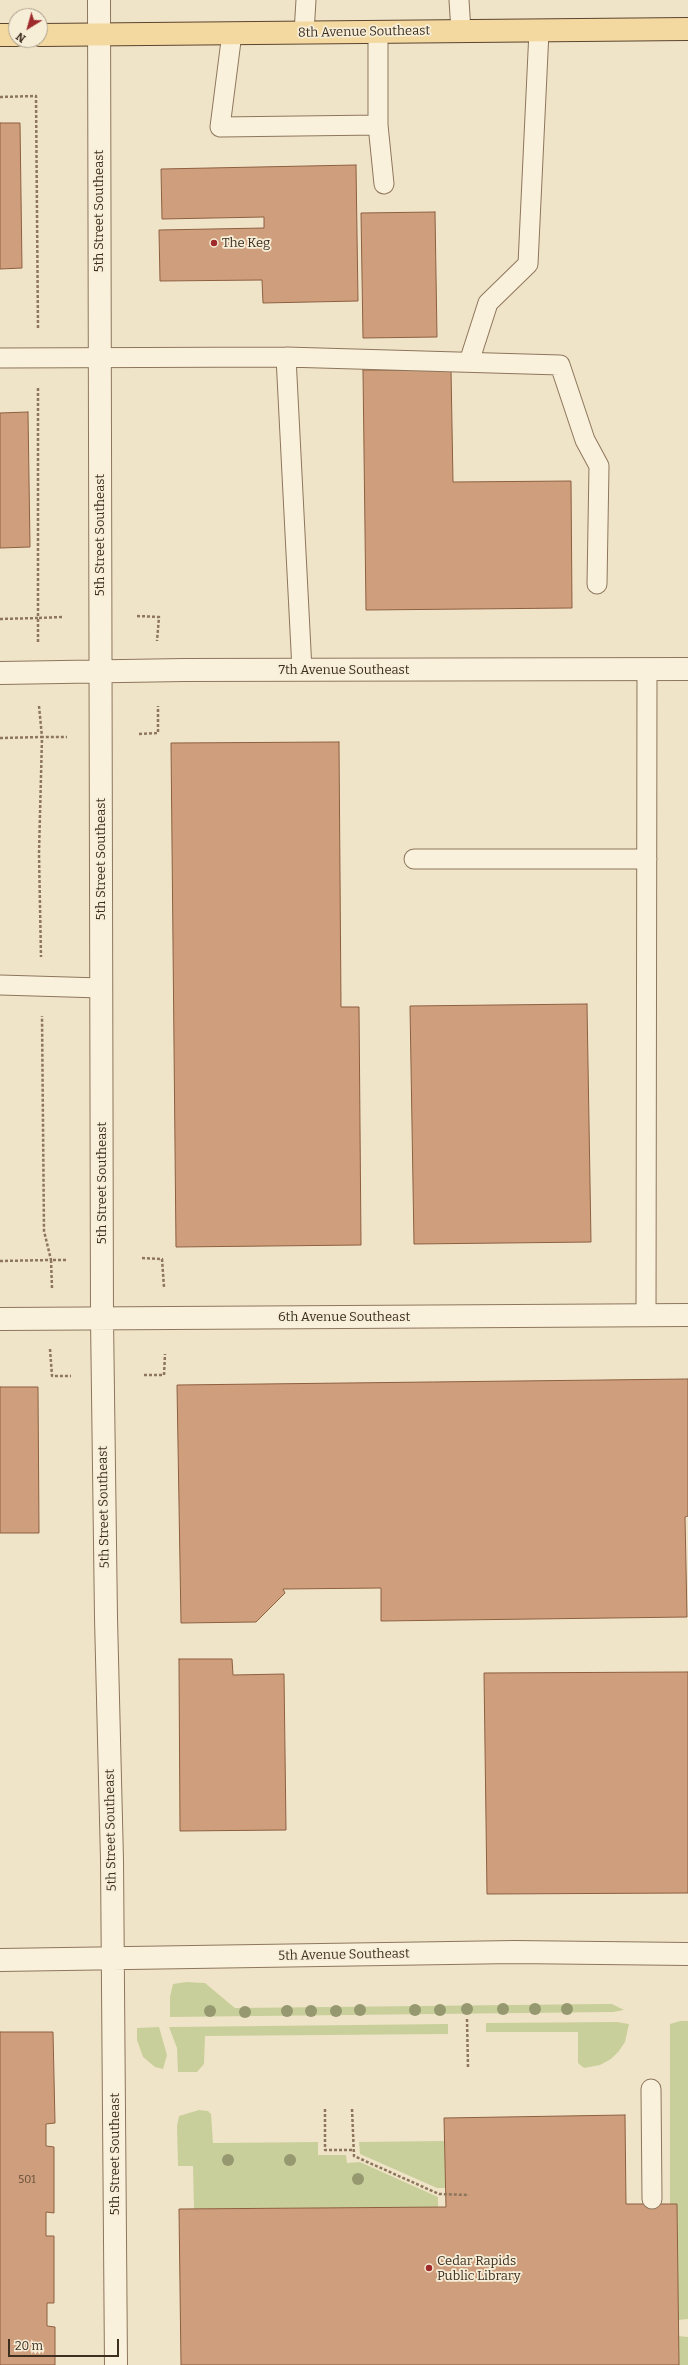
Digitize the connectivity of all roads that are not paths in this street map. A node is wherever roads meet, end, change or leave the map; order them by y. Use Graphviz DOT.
graph roads {
  1 [pos="99,0"];
  2 [pos="306,0"];
  3 [pos="459,0"];
  4 [pos="688,29"];
  5 [pos="461,31"];
  6 [pos="539,31"];
  7 [pos="378,32"];
  8 [pos="304,33"];
  9 [pos="232,34"];
  10 [pos="48,35"];
  11 [pos="99,35"];
  12 [pos="378,125"];
  13 [pos="384,184"];
  14 [pos="99,357"];
  15 [pos="286,357"];
  16 [pos="0,358"];
  17 [pos="468,362"];
  18 [pos="597,584"];
  19 [pos="688,668"];
  20 [pos="647,669"];
  21 [pos="302,670"];
  22 [pos="102,671"];
  23 [pos="0,673"];
  24 [pos="414,859"];
  25 [pos="647,859"];
  26 [pos="0,985"];
  27 [pos="102,988"];
  28 [pos="646,1315"];
  29 [pos="688,1315"];
  30 [pos="102,1319"];
  31 [pos="0,1320"];
  32 [pos="688,1954"];
  33 [pos="112,1958"];
  34 [pos="0,1960"];
  35 [pos="651,2089"];
  36 [pos="652,2199"];
  37 [pos="116,2365"];
  1 -- 11 [label="street, 5th Street Southeast"];
  2 -- 8 [label="lane"];
  3 -- 5 [label="lane"];
  4 -- 6 [label="main road, 8th Avenue Southeast"];
  5 -- 6 [label="main road, 8th Avenue Southeast"];
  5 -- 7 [label="main road, 8th Avenue Southeast"];
  6 -- 17 [label="lane"];
  7 -- 8 [label="main road, 8th Avenue Southeast"];
  7 -- 12 [label="lane"];
  8 -- 9 [label="main road, 8th Avenue Southeast"];
  9 -- 11 [label="main road, 8th Avenue Southeast"];
  9 -- 12 [label="lane"];
  10 -- 11 [label="main road, 8th Avenue Southeast"];
  11 -- 14 [label="street, 5th Street Southeast"];
  12 -- 13 [label="lane"];
  14 -- 15 [label="lane"];
  14 -- 16 [label="lane"];
  14 -- 22 [label="street, 5th Street Southeast"];
  15 -- 17 [label="lane"];
  15 -- 21 [label="lane"];
  17 -- 18 [label="lane"];
  19 -- 20 [label="street, 7th Avenue Southeast"];
  20 -- 21 [label="street, 7th Avenue Southeast"];
  20 -- 25 [label="lane"];
  21 -- 22 [label="street, 7th Avenue Southeast"];
  22 -- 23 [label="street, 7th Avenue Southeast"];
  22 -- 27 [label="street, 5th Street Southeast"];
  24 -- 25 [label="lane"];
  25 -- 28 [label="lane"];
  26 -- 27 [label="lane"];
  27 -- 30 [label="street, 5th Street Southeast"];
  28 -- 29 [label="street, 6th Avenue Southeast"];
  28 -- 30 [label="street, 6th Avenue Southeast"];
  30 -- 31 [label="street, 6th Avenue Southeast"];
  30 -- 33 [label="street, 5th Street Southeast"];
  32 -- 33 [label="street, 5th Avenue Southeast"];
  33 -- 34 [label="street, 5th Avenue Southeast"];
  33 -- 37 [label="street, 5th Street Southeast"];
  35 -- 36 [label="lane"];
}
